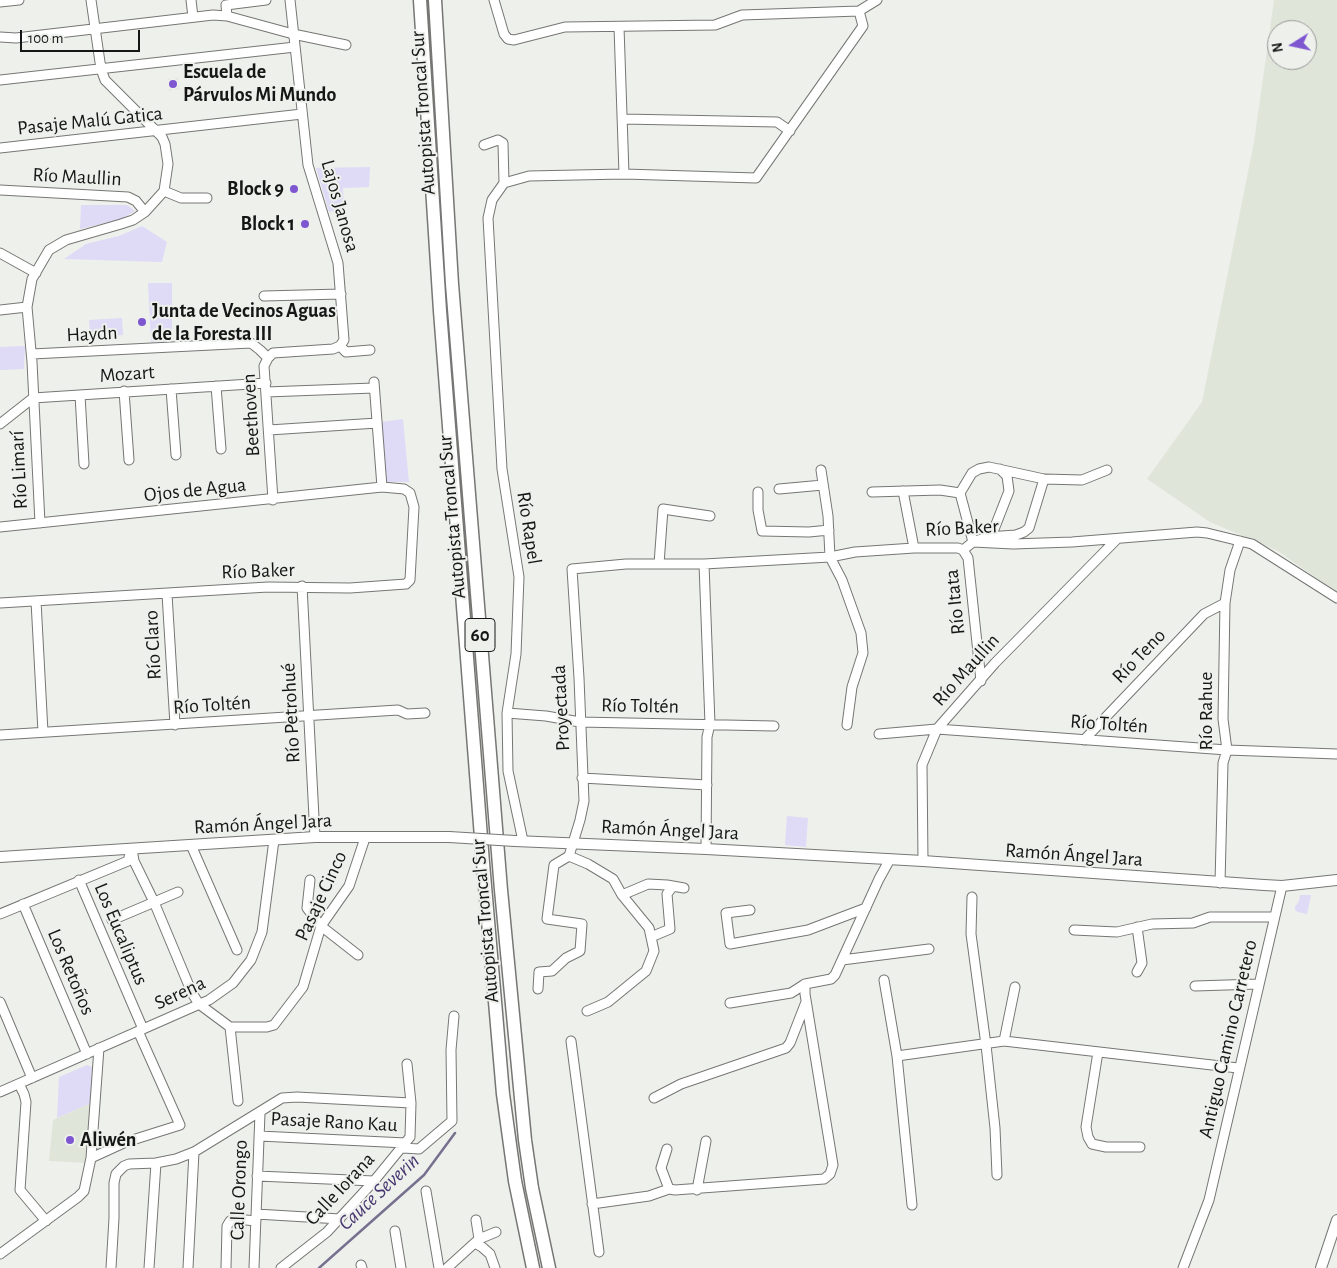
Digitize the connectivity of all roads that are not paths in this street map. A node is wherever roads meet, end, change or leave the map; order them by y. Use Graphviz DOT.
graph roads {
  1 [pos="19,0"];
  2 [pos="91,0"];
  3 [pos="191,0"];
  4 [pos="266,0"];
  5 [pos="290,0"];
  6 [pos="420,0"];
  7 [pos="435,0"];
  8 [pos="494,0"];
  9 [pos="877,0"];
  10 [pos="0,2"];
  11 [pos="859,11"];
  12 [pos="227,16"];
  13 [pos="193,17"];
  14 [pos="619,27"];
  15 [pos="95,28"];
  16 [pos="293,34"];
  17 [pos="0,37"];
  18 [pos="346,45"];
  19 [pos="295,48"];
  20 [pos="101,69"];
  21 [pos="0,80"];
  22 [pos="302,114"];
  23 [pos="622,119"];
  24 [pos="157,131"];
  25 [pos="790,131"];
  26 [pos="484,145"];
  27 [pos="0,148"];
  28 [pos="624,174"];
  29 [pos="504,183"];
  30 [pos="0,190"];
  31 [pos="164,191"];
  32 [pos="206,198"];
  33 [pos="145,212"];
  34 [pos="0,253"];
  35 [pos="36,272"];
  36 [pos="342,294"];
  37 [pos="264,296"];
  38 [pos="27,307"];
  39 [pos="0,310"];
  40 [pos="340,346"];
  41 [pos="370,350"];
  42 [pos="32,354"];
  43 [pos="268,358"];
  44 [pos="216,386"];
  45 [pos="266,388"];
  46 [pos="171,389"];
  47 [pos="124,392"];
  48 [pos="80,395"];
  49 [pos="33,398"];
  50 [pos="377,423"];
  51 [pos="0,424"];
  52 [pos="269,430"];
  53 [pos="221,449"];
  54 [pos="176,455"];
  55 [pos="129,460"];
  56 [pos="84,464"];
  57 [pos="821,470"];
  58 [pos="1000,470"];
  59 [pos="1107,470"];
  60 [pos="1044,479"];
  61 [pos="823,485"];
  62 [pos="382,487"];
  63 [pos="394,488"];
  64 [pos="779,489"];
  65 [pos="903,491"];
  66 [pos="758,492"];
  67 [pos="872,492"];
  68 [pos="960,493"];
  69 [pos="273,500"];
  70 [pos="710,516"];
  71 [pos="40,523"];
  72 [pos="0,527"];
  73 [pos="829,530"];
  74 [pos="990,537"];
  75 [pos="1117,539"];
  76 [pos="1240,541"];
  77 [pos="973,542"];
  78 [pos="914,548"];
  79 [pos="963,550"];
  80 [pos="830,558"];
  81 [pos="659,564"];
  82 [pos="704,564"];
  83 [pos="572,569"];
  84 [pos="302,586"];
  85 [pos="167,594"];
  86 [pos="1337,598"];
  87 [pos="36,600"];
  88 [pos="0,603"];
  89 [pos="1225,603"];
  90 [pos="981,681"];
  91 [pos="425,713"];
  92 [pos="507,713"];
  93 [pos="309,716"];
  94 [pos="580,722"];
  95 [pos="710,724"];
  96 [pos="847,724"];
  97 [pos="175,725"];
  98 [pos="774,726"];
  99 [pos="937,728"];
  100 [pos="43,732"];
  101 [pos="879,734"];
  102 [pos="0,735"];
  103 [pos="1084,740"];
  104 [pos="1228,750"];
  105 [pos="1337,754"];
  106 [pos="582,778"];
  107 [pos="707,785"];
  108 [pos="315,837"];
  109 [pos="365,838"];
  110 [pos="274,840"];
  111 [pos="519,841"];
  112 [pos="573,843"];
  113 [pos="192,845"];
  114 [pos="132,849"];
  115 [pos="706,849"];
  116 [pos="569,856"];
  117 [pos="0,857"];
  118 [pos="890,859"];
  119 [pos="923,861"];
  120 [pos="79,880"];
  121 [pos="310,880"];
  122 [pos="1337,880"];
  123 [pos="1220,883"];
  124 [pos="673,886"];
  125 [pos="1282,886"];
  126 [pos="684,888"];
  127 [pos="178,892"];
  128 [pos="622,895"];
  129 [pos="972,898"];
  130 [pos="154,902"];
  131 [pos="23,904"];
  132 [pos="866,908"];
  133 [pos="750,910"];
  134 [pos="0,914"];
  135 [pos="1274,917"];
  136 [pos="112,920"];
  137 [pos="321,926"];
  138 [pos="1136,927"];
  139 [pos="1074,930"];
  140 [pos="651,937"];
  141 [pos="929,949"];
  142 [pos="237,950"];
  143 [pos="358,955"];
  144 [pos="842,960"];
  145 [pos="1137,972"];
  146 [pos="884,980"];
  147 [pos="805,984"];
  148 [pos="1258,984"];
  149 [pos="1195,986"];
  150 [pos="1014,988"];
  151 [pos="538,990"];
  152 [pos="806,1001"];
  153 [pos="0,1002"];
  154 [pos="730,1003"];
  155 [pos="200,1004"];
  156 [pos="587,1011"];
  157 [pos="454,1016"];
  158 [pos="230,1028"];
  159 [pos="141,1030"];
  160 [pos="570,1041"];
  161 [pos="1004,1041"];
  162 [pos="986,1045"];
  163 [pos="99,1048"];
  164 [pos="1098,1052"];
  165 [pos="87,1054"];
  166 [pos="897,1056"];
  167 [pos="407,1064"];
  168 [pos="1238,1068"];
  169 [pos="32,1078"];
  170 [pos="19,1084"];
  171 [pos="0,1092"];
  172 [pos="654,1098"];
  173 [pos="238,1100"];
  174 [pos="411,1103"];
  175 [pos="260,1113"];
  176 [pos="259,1136"];
  177 [pos="706,1141"];
  178 [pos="404,1146"];
  179 [pos="1140,1147"];
  180 [pos="667,1149"];
  181 [pos="194,1152"];
  182 [pos="91,1158"];
  183 [pos="156,1163"];
  184 [pos="997,1175"];
  185 [pos="258,1176"];
  186 [pos="374,1180"];
  187 [pos="669,1189"];
  188 [pos="697,1190"];
  189 [pos="426,1191"];
  190 [pos="592,1204"];
  191 [pos="912,1204"];
  192 [pos="1337,1212"];
  193 [pos="256,1218"];
  194 [pos="340,1219"];
  195 [pos="476,1220"];
  196 [pos="46,1221"];
  197 [pos="1335,1224"];
  198 [pos="395,1231"];
  199 [pos="496,1232"];
  200 [pos="0,1241"];
  201 [pos="477,1241"];
  202 [pos="9,1247"];
  203 [pos="599,1252"];
  204 [pos="0,1254"];
  205 [pos="111,1268"];
  206 [pos="150,1268"];
  207 [pos="188,1268"];
  208 [pos="226,1268"];
  209 [pos="254,1268"];
  210 [pos="281,1268"];
  211 [pos="401,1268"];
  212 [pos="439,1268"];
  213 [pos="446,1268"];
  214 [pos="495,1268"];
  215 [pos="533,1268"];
  216 [pos="549,1268"];
  217 [pos="1184,1268"];
  218 [pos="1321,1268"];
  1 -- 10 [label="street"];
  2 -- 15 [label="street"];
  3 -- 13 [label="street"];
  4 -- 12 [label="street"];
  5 -- 16 [label="street, Lajos Janosa"];
  6 -- 215 [label="highway, Autopista Troncal Sur / 60"];
  7 -- 216 [label="highway, Autopista Troncal Sur / 60"];
  8 -- 14 [label="street"];
  9 -- 11 [label="street"];
  11 -- 14 [label="street"];
  11 -- 25 [label="street"];
  12 -- 13 [label="street"];
  12 -- 16 [label="street"];
  13 -- 15 [label="street"];
  14 -- 23 [label="street"];
  15 -- 17 [label="street"];
  15 -- 20 [label="street"];
  16 -- 18 [label="street"];
  16 -- 19 [label="street, Lajos Janosa"];
  19 -- 20 [label="street"];
  19 -- 22 [label="street, Lajos Janosa"];
  20 -- 21 [label="street"];
  20 -- 24 [label="street"];
  22 -- 24 [label="street, Pasaje Malú Gatica"];
  22 -- 36 [label="street, Lajos Janosa"];
  23 -- 25 [label="street"];
  23 -- 28 [label="street"];
  24 -- 27 [label="street, Pasaje Malú Gatica"];
  24 -- 31 [label="street"];
  25 -- 28 [label="street"];
  26 -- 29 [label="street"];
  28 -- 29 [label="street"];
  29 -- 92 [label="street, Río Rapel"];
  30 -- 33 [label="street, Río Maullin"];
  31 -- 32 [label="street"];
  31 -- 33 [label="street, Río Limarí"];
  33 -- 35 [label="street, Río Limarí"];
  34 -- 35 [label="street"];
  35 -- 38 [label="street, Río Limarí"];
  36 -- 37 [label="street"];
  36 -- 40 [label="street, Lajos Janosa"];
  38 -- 39 [label="street"];
  38 -- 42 [label="street, Río Limarí"];
  40 -- 41 [label="street"];
  40 -- 43 [label="street"];
  42 -- 43 [label="street, Haydn"];
  42 -- 49 [label="street, Río Limarí"];
  43 -- 45 [label="street, Beethoven"];
  44 -- 45 [label="street, Mozart"];
  44 -- 46 [label="street, Mozart"];
  44 -- 53 [label="street"];
  45 -- 50 [label="street, Mozart"];
  45 -- 52 [label="street, Beethoven"];
  46 -- 47 [label="street, Mozart"];
  46 -- 54 [label="street"];
  47 -- 48 [label="street, Mozart"];
  47 -- 55 [label="street"];
  48 -- 49 [label="street, Mozart"];
  48 -- 56 [label="street"];
  49 -- 51 [label="street"];
  49 -- 71 [label="street, Río Limarí"];
  50 -- 52 [label="street"];
  50 -- 62 [label="street"];
  52 -- 69 [label="street, Beethoven"];
  57 -- 61 [label="street"];
  58 -- 60 [label="street"];
  58 -- 68 [label="street"];
  58 -- 74 [label="street"];
  59 -- 60 [label="street"];
  60 -- 74 [label="street"];
  61 -- 64 [label="street"];
  61 -- 73 [label="street"];
  62 -- 63 [label="street, Ojos de Agua"];
  62 -- 69 [label="street, Ojos de Agua"];
  63 -- 84 [label="street, Río Baker"];
  65 -- 67 [label="street"];
  65 -- 68 [label="street"];
  65 -- 78 [label="street"];
  66 -- 73 [label="street"];
  68 -- 77 [label="street"];
  69 -- 71 [label="street, Ojos de Agua"];
  70 -- 81 [label="street"];
  71 -- 72 [label="street, Ojos de Agua"];
  73 -- 80 [label="street"];
  74 -- 77 [label="street"];
  75 -- 76 [label="street, Río Baker"];
  75 -- 77 [label="street, Río Baker"];
  75 -- 90 [label="street, Río Maullin"];
  76 -- 86 [label="street, Río Baker"];
  76 -- 89 [label="street, Río Rahue"];
  77 -- 79 [label="street, Río Baker"];
  78 -- 79 [label="street, Río Baker"];
  78 -- 80 [label="street, Río Baker"];
  79 -- 90 [label="street, Río Itata"];
  80 -- 82 [label="street, Río Baker"];
  80 -- 96 [label="street"];
  81 -- 82 [label="street, Río Baker"];
  81 -- 83 [label="street, Río Baker"];
  82 -- 95 [label="street"];
  83 -- 94 [label="street, Proyectada"];
  84 -- 85 [label="street, Río Baker"];
  84 -- 93 [label="street, Río Petrohué"];
  85 -- 87 [label="street, Río Baker"];
  85 -- 97 [label="street, Río Claro"];
  87 -- 88 [label="street, Río Baker"];
  87 -- 100 [label="street"];
  89 -- 103 [label="street, Río Teno"];
  89 -- 104 [label="street, Río Rahue"];
  90 -- 99 [label="street, Río Maullin"];
  91 -- 93 [label="street, Río Toltén"];
  92 -- 94 [label="street, Río Toltén"];
  92 -- 111 [label="street, Río Rapel"];
  93 -- 97 [label="street, Río Toltén"];
  93 -- 108 [label="street, Río Petrohué"];
  94 -- 95 [label="street, Río Toltén"];
  94 -- 106 [label="street, Proyectada"];
  95 -- 98 [label="street, Río Toltén"];
  95 -- 107 [label="street"];
  97 -- 100 [label="street, Río Toltén"];
  99 -- 101 [label="street, Río Toltén"];
  99 -- 103 [label="street, Río Toltén"];
  99 -- 119 [label="street, Río Maullin"];
  100 -- 102 [label="street, Río Toltén"];
  103 -- 104 [label="street, Río Toltén"];
  104 -- 105 [label="street, Río Toltén"];
  104 -- 123 [label="street, Río Rahue"];
  106 -- 107 [label="street"];
  106 -- 112 [label="street, Proyectada"];
  107 -- 115 [label="street"];
  108 -- 109 [label="main road, Ramón Ángel Jara"];
  108 -- 110 [label="main road, Ramón Ángel Jara"];
  109 -- 111 [label="main road, Ramón Ángel Jara, bridge"];
  109 -- 137 [label="street, Pasaje Cinco"];
  110 -- 113 [label="main road, Ramón Ángel Jara"];
  110 -- 155 [label="street, Serena"];
  111 -- 112 [label="main road, Ramón Ángel Jara"];
  112 -- 115 [label="main road, Ramón Ángel Jara"];
  112 -- 116 [label="street, Proyectada"];
  113 -- 114 [label="main road, Ramón Ángel Jara"];
  113 -- 142 [label="street"];
  114 -- 117 [label="main road, Ramón Ángel Jara"];
  114 -- 120 [label="street"];
  114 -- 130 [label="street"];
  115 -- 118 [label="main road, Ramón Ángel Jara"];
  116 -- 128 [label="street"];
  116 -- 151 [label="street"];
  118 -- 119 [label="main road, Ramón Ángel Jara"];
  118 -- 132 [label="street"];
  119 -- 123 [label="main road, Ramón Ángel Jara"];
  120 -- 131 [label="street"];
  120 -- 159 [label="street, Los Eucaliptus"];
  121 -- 137 [label="street"];
  122 -- 125 [label="main road, Ramón Ángel Jara"];
  123 -- 125 [label="main road, Ramón Ángel Jara"];
  124 -- 126 [label="street"];
  124 -- 128 [label="street"];
  124 -- 140 [label="street"];
  125 -- 135 [label="street, Antiguo Camino Carretero"];
  127 -- 130 [label="street"];
  128 -- 140 [label="street"];
  129 -- 162 [label="street"];
  130 -- 136 [label="street"];
  130 -- 155 [label="street"];
  131 -- 134 [label="street"];
  131 -- 165 [label="street, Los Retoños"];
  132 -- 133 [label="street"];
  132 -- 144 [label="street"];
  135 -- 138 [label="street"];
  135 -- 148 [label="street, Antiguo Camino Carretero"];
  137 -- 143 [label="street"];
  137 -- 158 [label="street, Pasaje Cinco"];
  138 -- 139 [label="street"];
  138 -- 145 [label="street"];
  140 -- 156 [label="street"];
  141 -- 144 [label="street"];
  144 -- 147 [label="street"];
  146 -- 166 [label="street"];
  147 -- 152 [label="street"];
  147 -- 154 [label="street"];
  148 -- 149 [label="street"];
  148 -- 168 [label="street, Antiguo Camino Carretero"];
  150 -- 161 [label="street"];
  152 -- 172 [label="street"];
  152 -- 188 [label="street"];
  153 -- 169 [label="street"];
  155 -- 158 [label="street"];
  155 -- 159 [label="street, Serena"];
  157 -- 178 [label="street, Pasaje Rano Kau"];
  158 -- 173 [label="street"];
  159 -- 163 [label="street, Serena"];
  159 -- 182 [label="street, Los Eucaliptus"];
  160 -- 190 [label="street"];
  161 -- 162 [label="street"];
  161 -- 164 [label="street"];
  162 -- 166 [label="street"];
  162 -- 184 [label="street"];
  163 -- 165 [label="street, Serena"];
  163 -- 182 [label="street"];
  164 -- 168 [label="street"];
  164 -- 179 [label="street"];
  165 -- 169 [label="street, Serena"];
  166 -- 191 [label="street"];
  167 -- 174 [label="street"];
  168 -- 217 [label="street, Antiguo Camino Carretero"];
  169 -- 170 [label="street, Serena"];
  170 -- 171 [label="street, Serena"];
  170 -- 196 [label="street"];
  174 -- 175 [label="street"];
  174 -- 178 [label="street"];
  175 -- 176 [label="street, Calle Orongo"];
  175 -- 181 [label="street"];
  176 -- 178 [label="street, Pasaje Rano Kau"];
  176 -- 185 [label="street, Calle Orongo"];
  177 -- 188 [label="street"];
  178 -- 186 [label="street, Calle Iorana"];
  180 -- 187 [label="street"];
  181 -- 183 [label="street"];
  181 -- 207 [label="street"];
  182 -- 196 [label="street"];
  183 -- 205 [label="street"];
  183 -- 206 [label="street"];
  185 -- 186 [label="street"];
  185 -- 193 [label="street, Calle Orongo"];
  186 -- 194 [label="street, Calle Iorana"];
  187 -- 188 [label="street"];
  187 -- 190 [label="street"];
  189 -- 212 [label="street"];
  190 -- 203 [label="street"];
  192 -- 197 [label="main road"];
  193 -- 194 [label="street"];
  193 -- 208 [label="street"];
  193 -- 209 [label="street, Calle Orongo"];
  194 -- 210 [label="street, Calle Iorana"];
  195 -- 201 [label="street"];
  196 -- 202 [label="street"];
  197 -- 218 [label="main road"];
  198 -- 211 [label="street"];
  199 -- 201 [label="street"];
  200 -- 202 [label="street"];
  201 -- 213 [label="street"];
  201 -- 214 [label="street"];
  202 -- 204 [label="street"];
}
